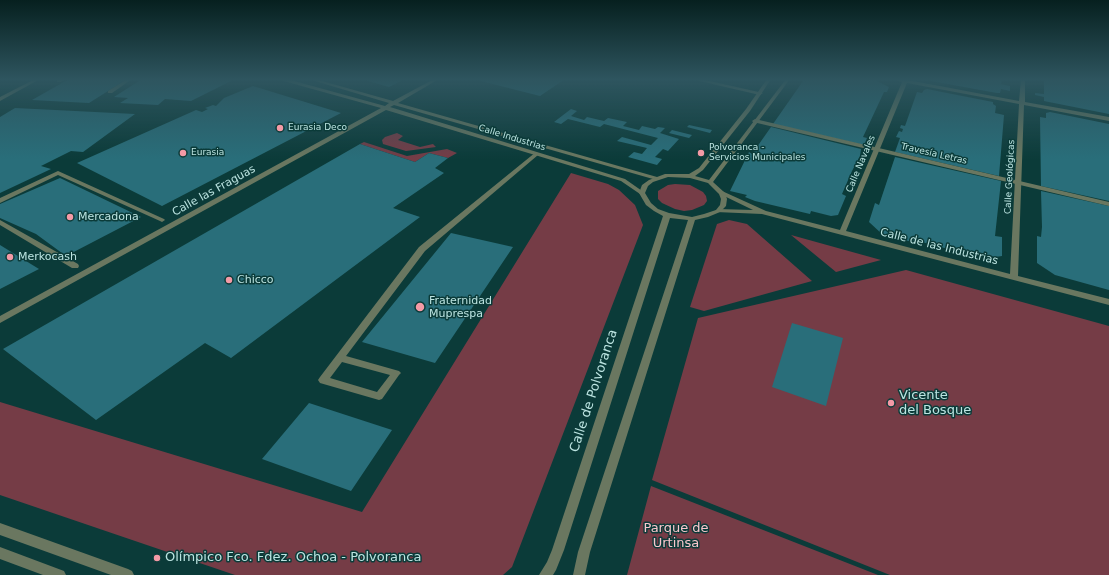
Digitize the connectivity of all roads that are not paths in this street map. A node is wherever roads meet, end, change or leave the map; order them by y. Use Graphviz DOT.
graph roads {
  1 [pos="379,106"];
  2 [pos="406,106"];
  3 [pos="750,106"];
  4 [pos="767,106"];
  5 [pos="895,106"];
  6 [pos="1022,106"];
  7 [pos="1036,106"];
  8 [pos="383,107"];
  9 [pos="1109,120"];
  10 [pos="755,121"];
  11 [pos="877,150"];
  12 [pos="536,154"];
  13 [pos="690,176"];
  14 [pos="655,178"];
  15 [pos="710,182"];
  16 [pos="1018,183"];
  17 [pos="642,193"];
  18 [pos="722,193"];
  19 [pos="0,201"];
  20 [pos="1109,204"];
  21 [pos="718,211"];
  22 [pos="764,212"];
  23 [pos="667,215"];
  24 [pos="692,218"];
  25 [pos="162,220"];
  26 [pos="0,222"];
  27 [pos="842,233"];
  28 [pos="75,266"];
  29 [pos="1014,277"];
  30 [pos="1109,302"];
  31 [pos="0,320"];
  32 [pos="340,358"];
  33 [pos="0,530"];
  34 [pos="0,553"];
  35 [pos="60,575"];
  36 [pos="128,575"];
  37 [pos="545,575"];
  38 [pos="579,575"];
  1 -- 8 [label="street, Calle Industrias"];
  2 -- 14 [label="street, Calle Industrias"];
  3 -- 13 [label="street"];
  4 -- 10 [label="street"];
  5 -- 11 [label="street, Calle Navales"];
  6 -- 16 [label="street, Calle Geológicas"];
  7 -- 9 [label="street"];
  8 -- 12 [label="street, Calle Industrias"];
  8 -- 31 [label="street, Calle las Fraguas"];
  10 -- 11 [label="street, Travesía Letras"];
  10 -- 15 [label="street"];
  11 -- 16 [label="street, Travesía Letras"];
  11 -- 27 [label="street, Calle Navales"];
  12 -- 17 [label="street, Calle Industrias"];
  12 -- 32 [label="street"];
  13 -- 14 [label="street"];
  13 -- 15 [label="street"];
  14 -- 17 [label="street"];
  15 -- 18 [label="street, Calle de las Industrias"];
  16 -- 20 [label="street, Travesía Letras"];
  16 -- 29 [label="street, Calle Geológicas"];
  17 -- 23 [label="street, Calle Industrias"];
  18 -- 21 [label="street"];
  18 -- 22 [label="street, Calle de las Industrias"];
  19 -- 25 [label="street"];
  21 -- 22 [label="street, Calle de las Industrias"];
  21 -- 24 [label="street, Calle de las Industrias"];
  22 -- 27 [label="street, Calle de las Industrias"];
  23 -- 24 [label="street, Calle de las Industrias"];
  23 -- 37 [label="street, Calle de Polvoranca"];
  24 -- 38 [label="street"];
  26 -- 28 [label="street"];
  27 -- 29 [label="street, Calle de las Industrias"];
  29 -- 30 [label="street, Calle de las Industrias"];
  32 -- 32 [label="street"];
  33 -- 36 [label="street"];
  34 -- 35 [label="street"];
}
